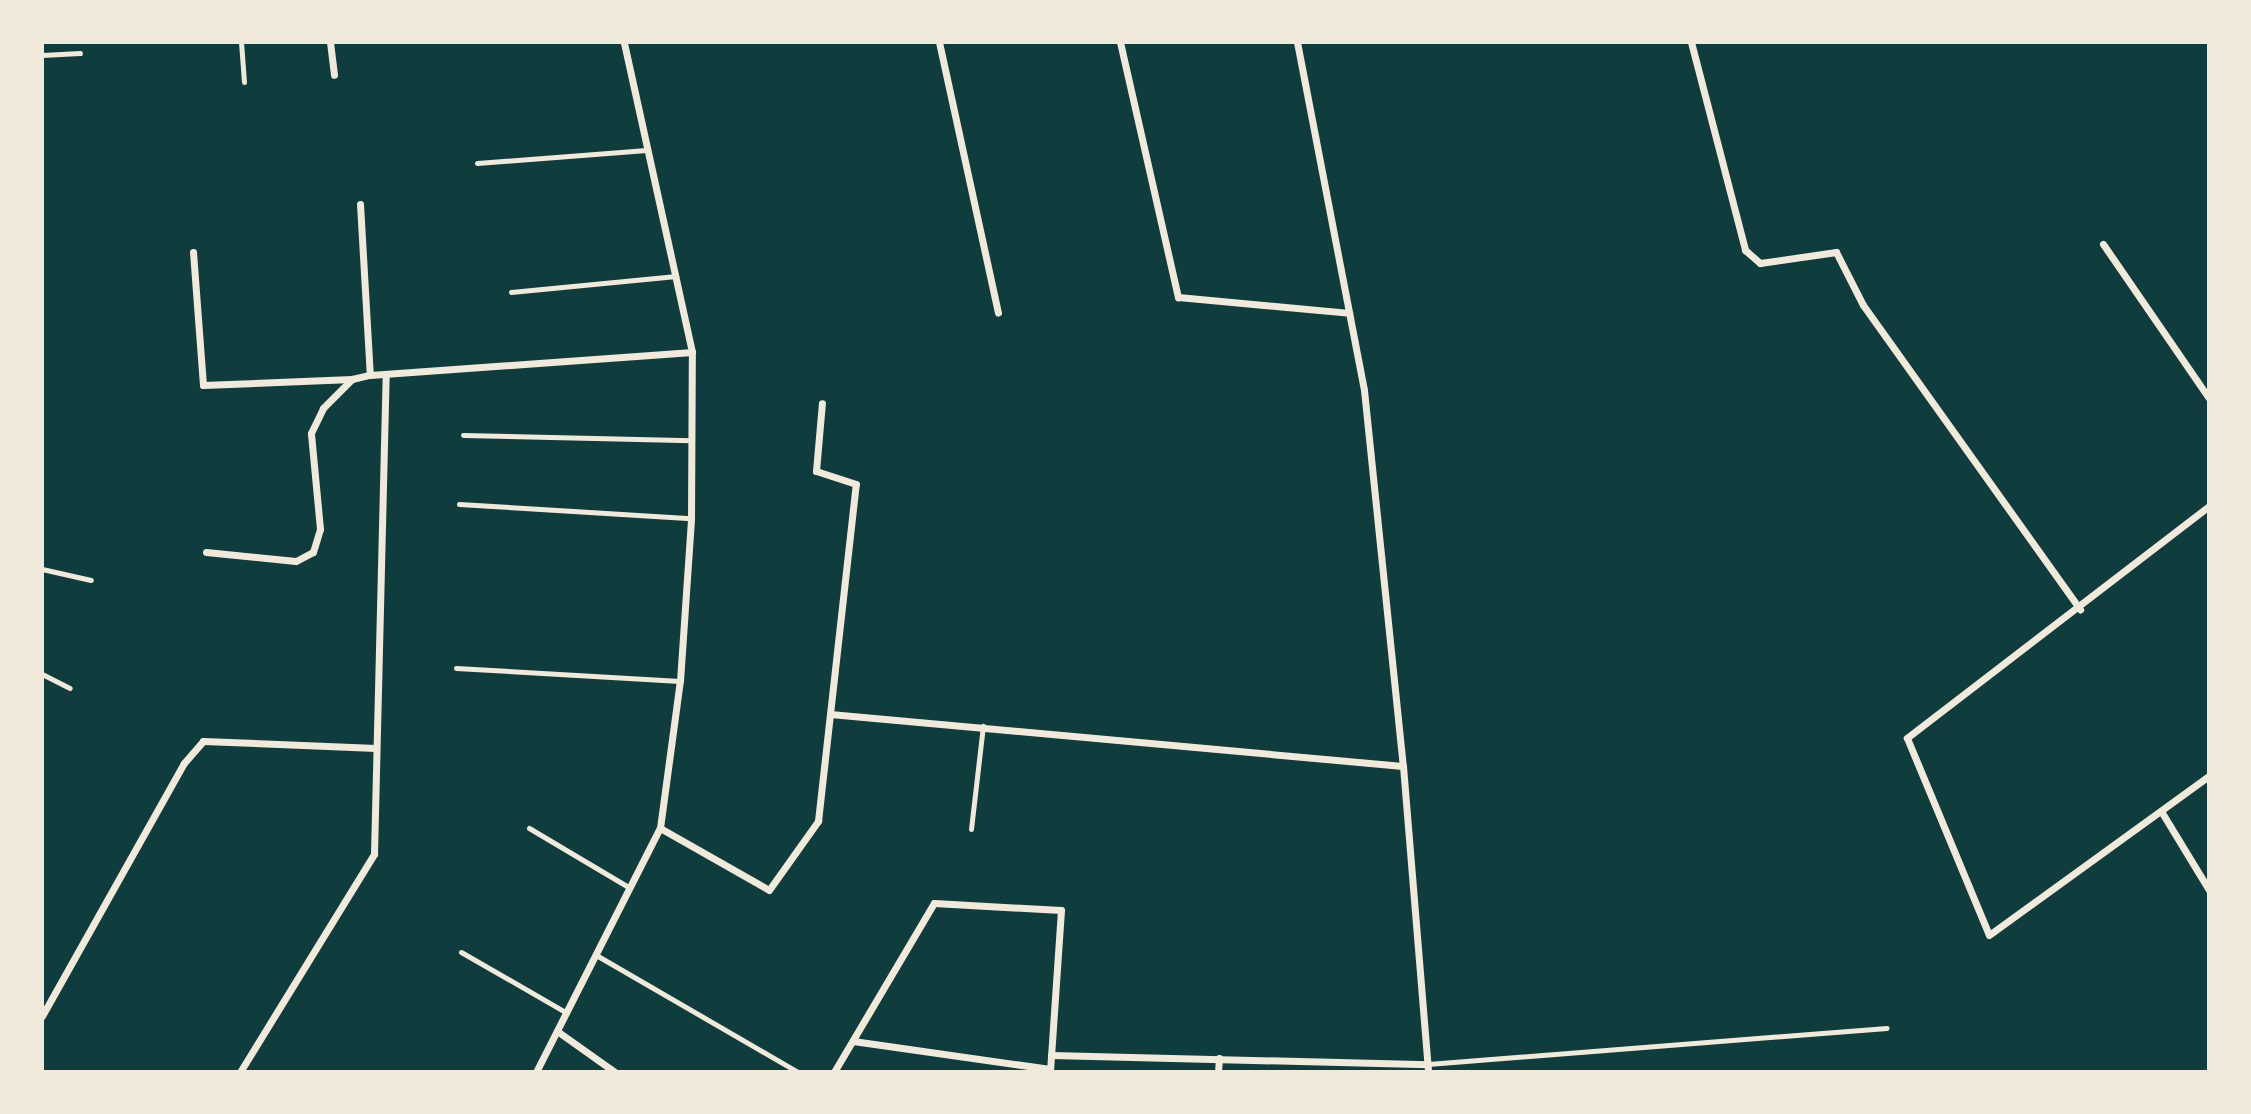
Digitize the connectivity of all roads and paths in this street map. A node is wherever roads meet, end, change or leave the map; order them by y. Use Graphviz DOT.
graph roads {
  1 [pos="241,42"];
  2 [pos="330,42"];
  3 [pos="624,42"];
  4 [pos="939,42"];
  5 [pos="1120,42"];
  6 [pos="1297,42"];
  7 [pos="1691,42"];
  8 [pos="80,53"];
  9 [pos="42,55"];
  10 [pos="334,75"];
  11 [pos="244,82"];
  12 [pos="648,150"];
  13 [pos="477,163"];
  14 [pos="360,204"];
  15 [pos="2103,244"];
  16 [pos="193,252"];
  17 [pos="676,276"];
  18 [pos="511,292"];
  19 [pos="998,313"];
  20 [pos="1349,313"];
  21 [pos="692,352"];
  22 [pos="386,374"];
  23 [pos="370,375"];
  24 [pos="352,379"];
  25 [pos="2209,398"];
  26 [pos="822,403"];
  27 [pos="463,435"];
  28 [pos="691,440"];
  29 [pos="459,504"];
  30 [pos="2208,509"];
  31 [pos="691,518"];
  32 [pos="206,552"];
  33 [pos="42,569"];
  34 [pos="91,580"];
  35 [pos="2080,608"];
  36 [pos="456,668"];
  37 [pos="42,674"];
  38 [pos="680,681"];
  39 [pos="70,688"];
  40 [pos="830,714"];
  41 [pos="983,726"];
  42 [pos="376,748"];
  43 [pos="1403,766"];
  44 [pos="2209,776"];
  45 [pos="2161,811"];
  46 [pos="529,828"];
  47 [pos="660,828"];
  48 [pos="971,829"];
  49 [pos="630,888"];
  50 [pos="2209,890"];
  51 [pos="461,952"];
  52 [pos="596,955"];
  53 [pos="567,1013"];
  54 [pos="42,1016"];
  55 [pos="1887,1028"];
  56 [pos="558,1031"];
  57 [pos="853,1041"];
  58 [pos="1051,1055"];
  59 [pos="1219,1058"];
  60 [pos="1428,1068"];
  61 [pos="1050,1070"];
  62 [pos="240,1072"];
  63 [pos="536,1072"];
  64 [pos="615,1072"];
  65 [pos="798,1072"];
  66 [pos="834,1072"];
  67 [pos="1218,1072"];
  1 -- 11 [label="lane"];
  2 -- 10 [label="street"];
  3 -- 12 [label="street"];
  4 -- 19 [label="street"];
  5 -- 20 [label="street"];
  6 -- 20 [label="street"];
  7 -- 35 [label="street"];
  8 -- 9 [label="lane"];
  12 -- 13 [label="lane"];
  12 -- 17 [label="street"];
  14 -- 23 [label="street"];
  15 -- 25 [label="street"];
  16 -- 24 [label="street"];
  17 -- 18 [label="lane"];
  17 -- 21 [label="street"];
  20 -- 43 [label="street"];
  21 -- 22 [label="street"];
  21 -- 28 [label="street"];
  22 -- 23 [label="street"];
  22 -- 42 [label="street"];
  23 -- 24 [label="street"];
  24 -- 32 [label="street"];
  26 -- 40 [label="street"];
  27 -- 28 [label="lane"];
  28 -- 31 [label="street"];
  29 -- 31 [label="lane"];
  30 -- 35 [label="street"];
  31 -- 38 [label="street"];
  33 -- 34 [label="lane"];
  35 -- 45 [label="street"];
  36 -- 38 [label="lane"];
  37 -- 39 [label="lane"];
  38 -- 47 [label="street"];
  40 -- 41 [label="street"];
  40 -- 47 [label="street"];
  41 -- 43 [label="street"];
  41 -- 48 [label="lane"];
  42 -- 54 [label="street"];
  42 -- 62 [label="street"];
  43 -- 60 [label="street"];
  44 -- 45 [label="street"];
  45 -- 50 [label="street"];
  46 -- 49 [label="lane"];
  47 -- 49 [label="street"];
  49 -- 52 [label="street"];
  51 -- 53 [label="lane"];
  52 -- 53 [label="street"];
  52 -- 65 [label="lane"];
  53 -- 56 [label="street"];
  55 -- 60 [label="lane"];
  56 -- 63 [label="street"];
  56 -- 64 [label="street"];
  57 -- 58 [label="street"];
  57 -- 61 [label="street"];
  57 -- 66 [label="street"];
  58 -- 59 [label="street"];
  58 -- 61 [label="street"];
  59 -- 60 [label="street"];
  59 -- 67 [label="street"];
}
